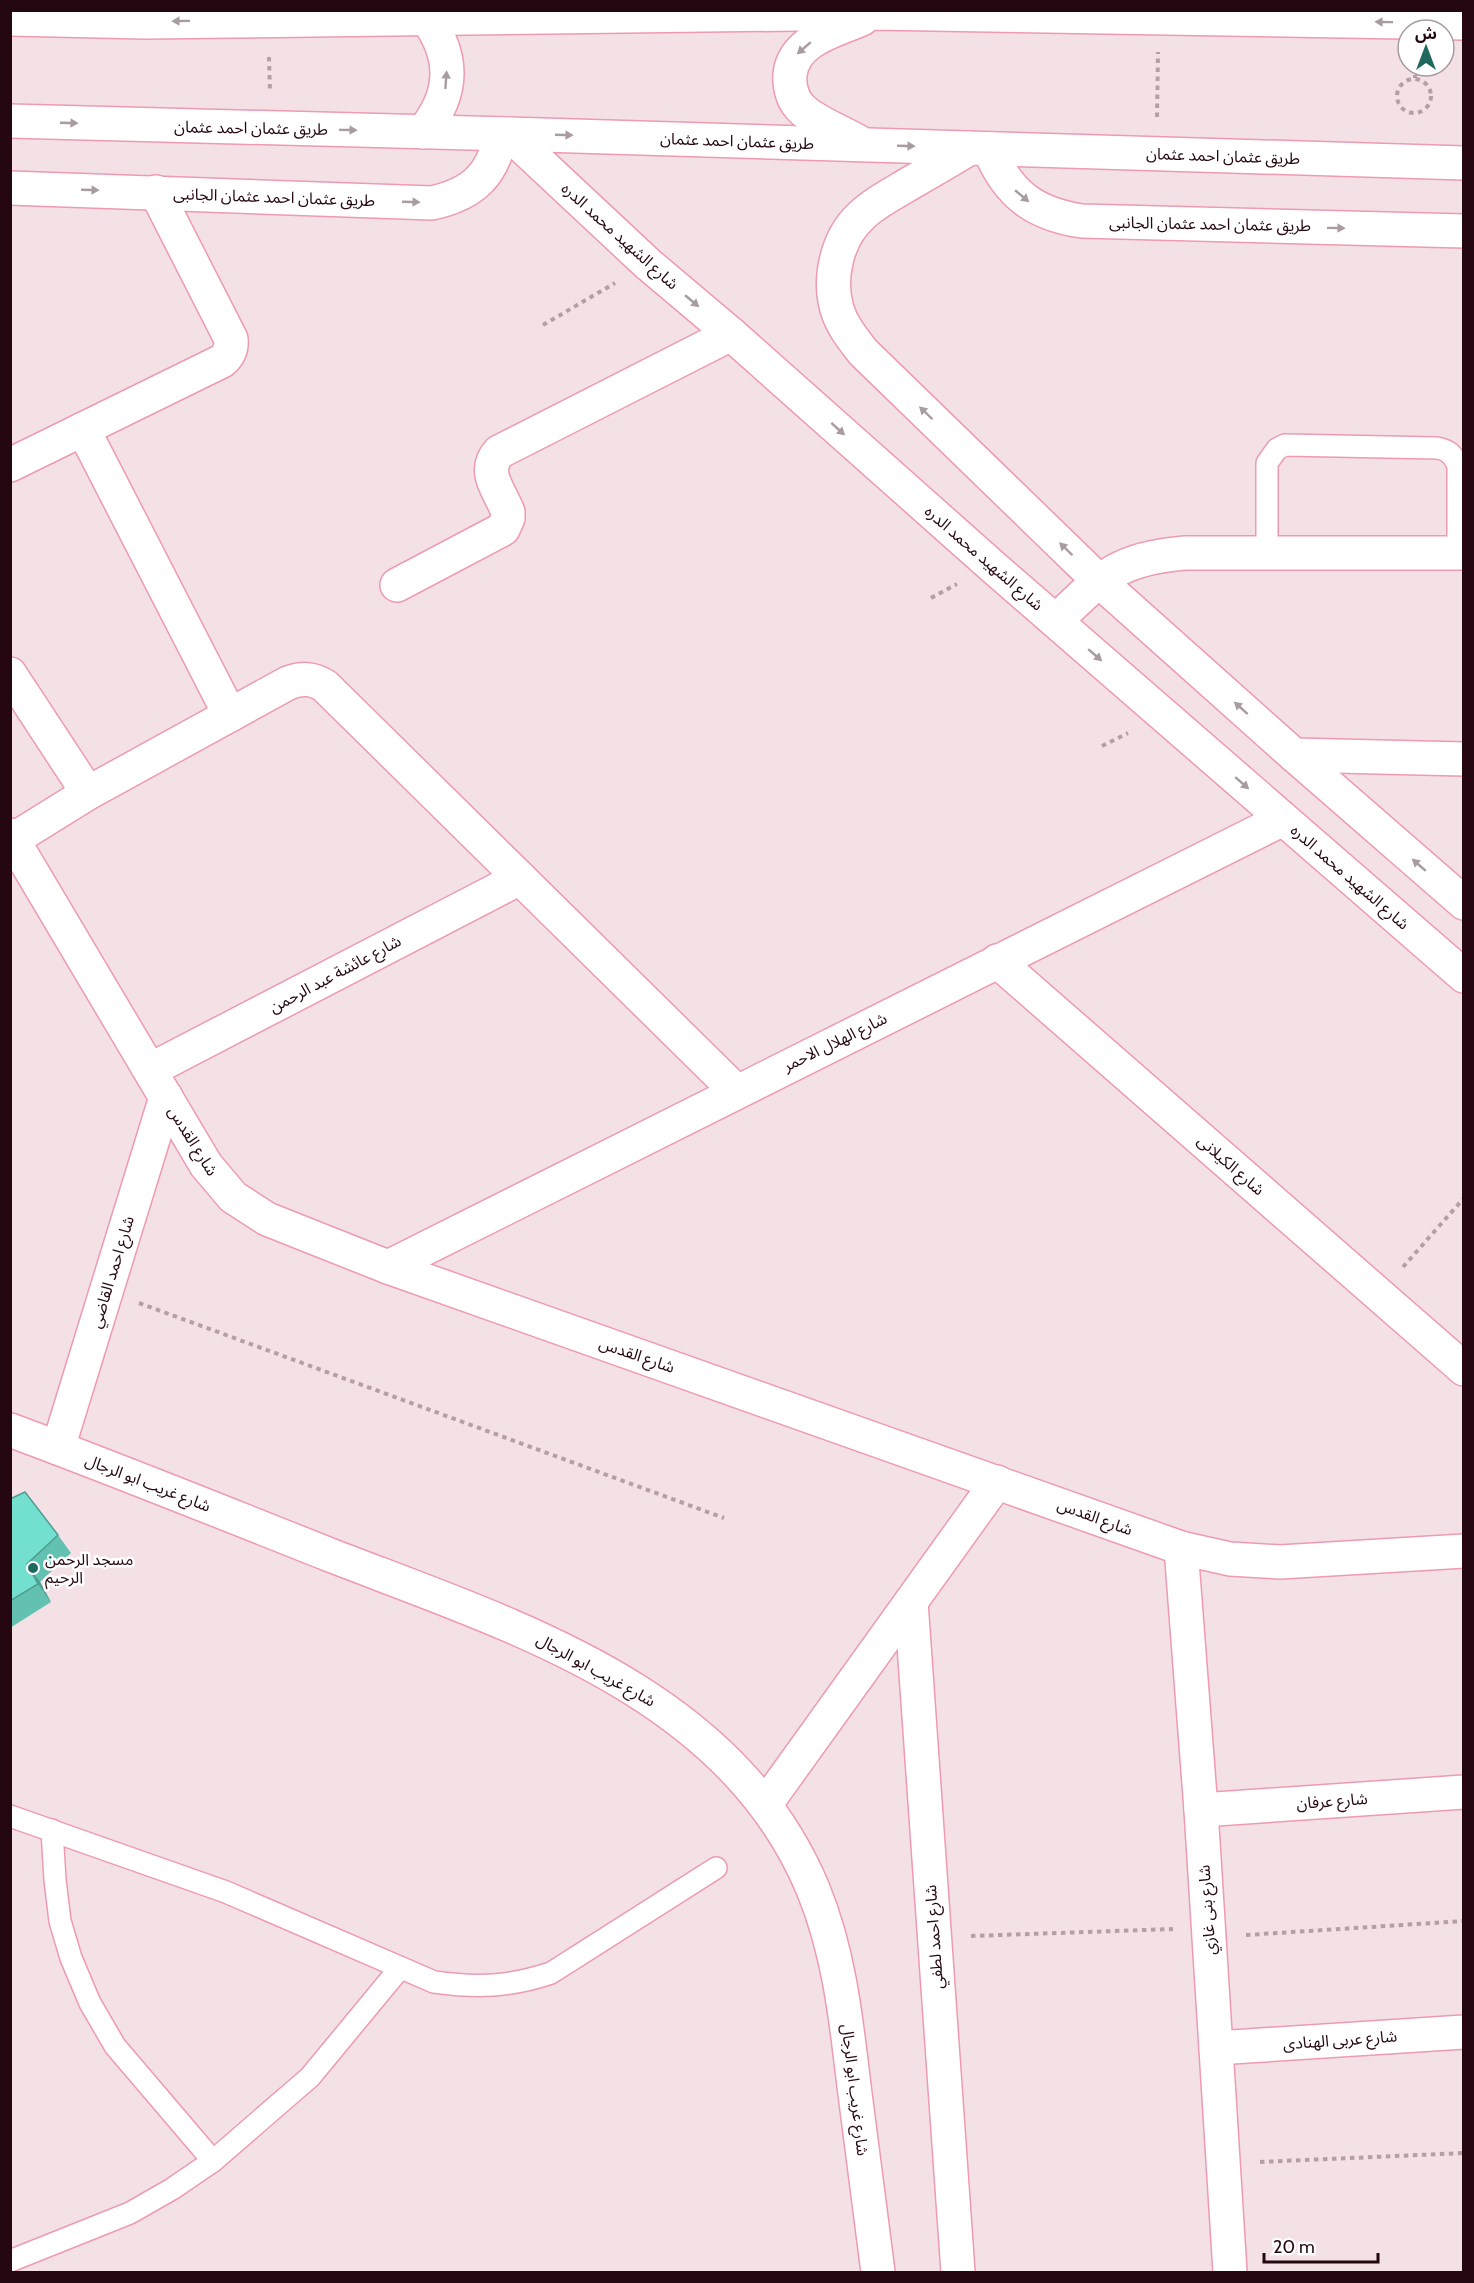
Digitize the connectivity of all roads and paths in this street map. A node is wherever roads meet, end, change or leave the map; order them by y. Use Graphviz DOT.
graph roads {
  1 [pos="760,12"];
  2 [pos="928,12"];
  3 [pos="875,14"];
  4 [pos="283,15"];
  5 [pos="1276,15"];
  6 [pos="145,16"];
  7 [pos="1159,18"];
  8 [pos="10,19"];
  9 [pos="428,20"];
  10 [pos="1464,23"];
  11 [pos="1415,78"];
  12 [pos="10,121"];
  13 [pos="271,129"];
  14 [pos="423,132"];
  15 [pos="505,134"];
  16 [pos="865,145"];
  17 [pos="980,148"];
  18 [pos="1156,154"];
  19 [pos="1464,163"];
  20 [pos="10,188"];
  21 [pos="156,192"];
  22 [pos="1464,231"];
  23 [pos="648,264"];
  24 [pos="543,325"];
  25 [pos="731,334"];
  26 [pos="83,429"];
  27 [pos="10,465"];
  28 [pos="1267,553"];
  29 [pos="1461,553"];
  30 [pos="1098,580"];
  31 [pos="397,585"];
  32 [pos="1056,621"];
  33 [pos="10,674"];
  34 [pos="230,716"];
  35 [pos="1293,755"];
  36 [pos="1464,759"];
  37 [pos="88,794"];
  38 [pos="1283,819"];
  39 [pos="12,837"];
  40 [pos="520,878"];
  41 [pos="1464,903"];
  42 [pos="998,961"];
  43 [pos="1464,976"];
  44 [pos="158,1083"];
  45 [pos="736,1091"];
  46 [pos="1464,1198"];
  47 [pos="387,1267"];
  48 [pos="106,1290"];
  49 [pos="1379,1295"];
  50 [pos="1464,1369"];
  51 [pos="10,1430"];
  52 [pos="58,1448"];
  53 [pos="997,1482"];
  54 [pos="724,1518"];
  55 [pos="1181,1548"];
  56 [pos="1464,1551"];
  57 [pos="911,1602"];
  58 [pos="1464,1792"];
  59 [pos="765,1805"];
  60 [pos="1201,1810"];
  61 [pos="10,1816"];
  62 [pos="52,1830"];
  63 [pos="716,1868"];
  64 [pos="1464,1921"];
  65 [pos="1209,1933"];
  66 [pos="934,1938"];
  67 [pos="400,1968"];
  68 [pos="1464,2032"];
  69 [pos="1216,2048"];
  70 [pos="1464,2153"];
  71 [pos="213,2161"];
  72 [pos="1223,2164"];
  73 [pos="10,2260"];
  74 [pos="878,2272"];
  75 [pos="958,2272"];
  76 [pos="1230,2272"];
  1 -- 3 [label="street"];
  1 -- 9 [label="street"];
  2 -- 3 [label="street"];
  2 -- 7 [label="street"];
  3 -- 16 [label="street, one-way"];
  4 -- 6 [label="street, one-way"];
  4 -- 9 [label="street"];
  4 -- 13 [label="path"];
  5 -- 7 [label="street"];
  10 -- 5 [label="street, one-way"];
  6 -- 8 [label="street"];
  7 -- 18 [label="path"];
  14 -- 9 [label="street, one-way"];
  11 -- 11 [label="path"];
  12 -- 13 [label="street, طريق عثمان احمد عثمان, one-way"];
  13 -- 14 [label="street, طريق عثمان احمد عثمان, one-way"];
  14 -- 15 [label="street, طريق عثمان احمد عثمان"];
  15 -- 16 [label="street, طريق عثمان احمد عثمان, one-way"];
  21 -- 15 [label="street, طريق عثمان احمد عثمان الجانبى, one-way"];
  15 -- 23 [label="street, شارع الشهيد محمد الدره"];
  16 -- 17 [label="street, طريق عثمان احمد عثمان, one-way"];
  17 -- 18 [label="street, طريق عثمان احمد عثمان"];
  17 -- 22 [label="street, طريق عثمان احمد عثمان الجانبى, one-way"];
  30 -- 17 [label="street, one-way"];
  18 -- 19 [label="street, طريق عثمان احمد عثمان"];
  20 -- 21 [label="street, طريق عثمان احمد عثمان الجانبى, one-way"];
  21 -- 26 [label="street"];
  23 -- 24 [label="path"];
  23 -- 25 [label="street, شارع الشهيد محمد الدره, one-way"];
  25 -- 31 [label="street"];
  25 -- 32 [label="street, شارع الشهيد محمد الدره, one-way"];
  26 -- 27 [label="street"];
  26 -- 34 [label="street"];
  28 -- 29 [label="street"];
  28 -- 29 [label="lane"];
  28 -- 30 [label="street"];
  30 -- 32 [label="street"];
  35 -- 30 [label="street, one-way"];
  32 -- 38 [label="street, شارع الشهيد محمد الدره, one-way"];
  33 -- 37 [label="street"];
  34 -- 37 [label="street"];
  34 -- 40 [label="street"];
  35 -- 36 [label="street"];
  41 -- 35 [label="street, one-way"];
  37 -- 39 [label="street"];
  38 -- 42 [label="street, شارع الهلال الاحمر"];
  38 -- 43 [label="street, شارع الشهيد محمد الدره"];
  39 -- 44 [label="street, شارع القدس"];
  40 -- 44 [label="street, شارع عائشة عبد الرحمن"];
  40 -- 45 [label="street"];
  42 -- 45 [label="street, شارع الهلال الاحمر"];
  42 -- 49 [label="street, شارع الكيلانى"];
  44 -- 47 [label="street, شارع القدس"];
  44 -- 48 [label="street, شارع احمد القاضي"];
  45 -- 47 [label="street, شارع الهلال الاحمر"];
  46 -- 49 [label="path"];
  47 -- 53 [label="street, شارع القدس"];
  48 -- 52 [label="street, شارع احمد القاضي"];
  48 -- 54 [label="path"];
  49 -- 50 [label="street, شارع الكيلانى"];
  51 -- 52 [label="street, شارع غريب ابو الرجال"];
  52 -- 59 [label="street, شارع غريب ابو الرجال"];
  53 -- 55 [label="street, شارع القدس"];
  53 -- 57 [label="street"];
  55 -- 56 [label="street, شارع القدس"];
  55 -- 60 [label="street, شارع بنى غازي"];
  57 -- 59 [label="street"];
  57 -- 66 [label="street, شارع احمد لطفي"];
  58 -- 60 [label="street, شارع عرفان"];
  59 -- 74 [label="street, شارع غريب ابو الرجال"];
  60 -- 65 [label="street, شارع بنى غازي"];
  61 -- 62 [label="lane"];
  62 -- 67 [label="lane"];
  62 -- 71 [label="lane"];
  63 -- 67 [label="lane"];
  64 -- 65 [label="path"];
  65 -- 66 [label="path"];
  65 -- 69 [label="street, شارع بنى غازي"];
  66 -- 75 [label="street, شارع احمد لطفي"];
  67 -- 71 [label="lane"];
  68 -- 69 [label="street, شارع عربى الهنادى"];
  69 -- 72 [label="street, شارع بنى غازي"];
  70 -- 72 [label="path"];
  71 -- 73 [label="lane"];
  72 -- 76 [label="street, شارع بنى غازي"];
}
